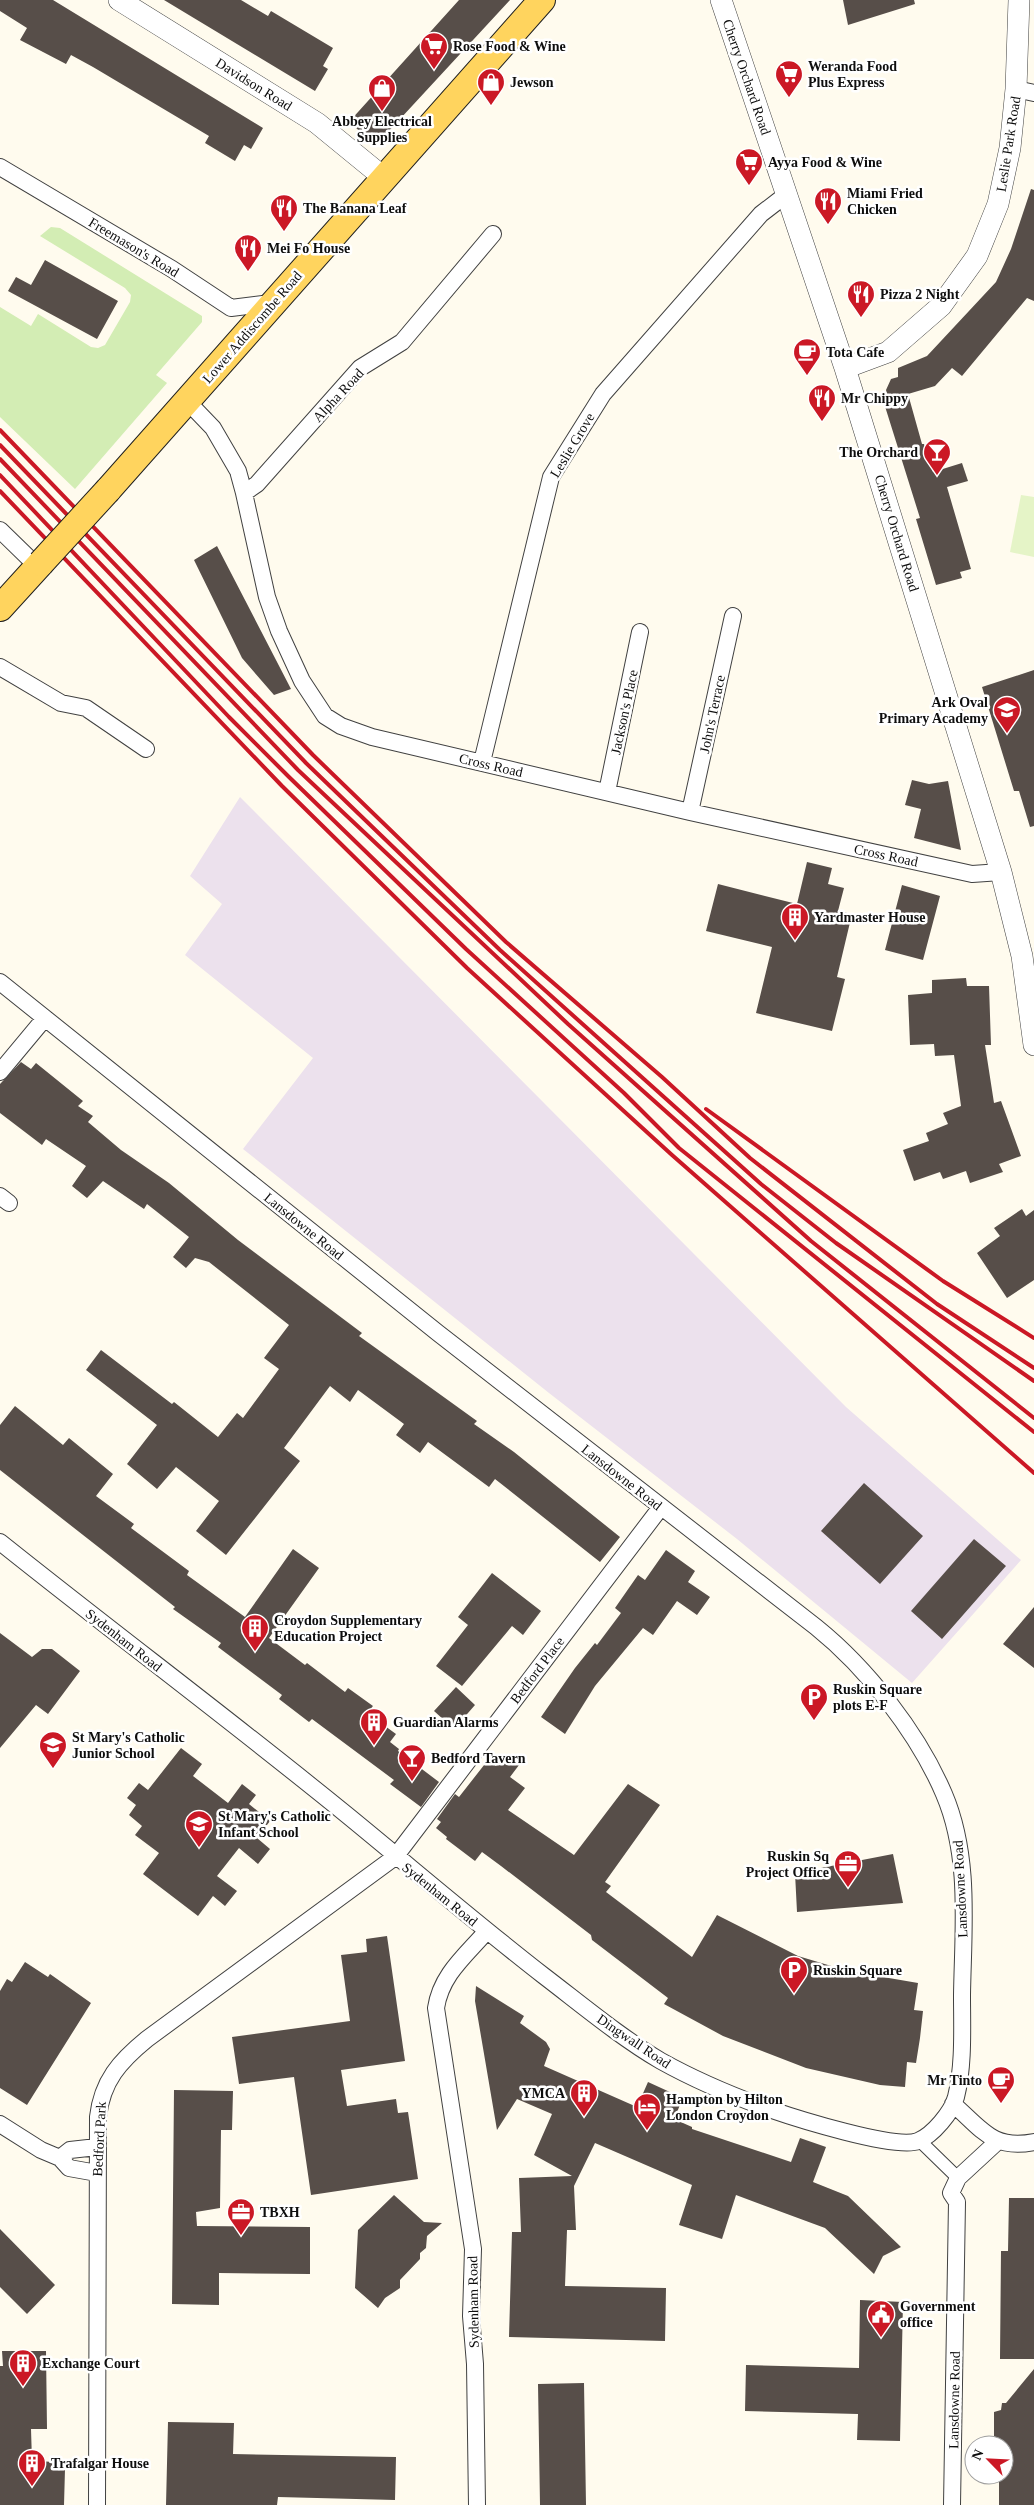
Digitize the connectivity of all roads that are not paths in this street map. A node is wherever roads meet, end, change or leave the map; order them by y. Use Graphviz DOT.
graph roads {
  1 [pos="119,0"];
  2 [pos="721,0"];
  3 [pos="1019,0"];
  4 [pos="534,3"];
  5 [pos="1025,91"];
  6 [pos="0,167"];
  7 [pos="383,177"];
  8 [pos="788,194"];
  9 [pos="493,234"];
  10 [pos="271,303"];
  11 [pos="845,368"];
  12 [pos="188,402"];
  13 [pos="244,493"];
  14 [pos="0,530"];
  15 [pos="39,565"];
  16 [pos="0,608"];
  17 [pos="733,616"];
  18 [pos="640,632"];
  19 [pos="0,667"];
  20 [pos="146,749"];
  21 [pos="482,762"];
  22 [pos="607,792"];
  23 [pos="690,812"];
  24 [pos="1001,872"];
  25 [pos="0,982"];
  26 [pos="45,1018"];
  27 [pos="1034,1045"];
  28 [pos="0,1072"];
  29 [pos="661,1507"];
  30 [pos="0,1542"];
  31 [pos="395,1857"];
  32 [pos="486,1932"];
  33 [pos="953,2104"];
  34 [pos="0,2124"];
  35 [pos="919,2140"];
  36 [pos="997,2142"];
  37 [pos="1034,2142"];
  38 [pos="97,2146"];
  39 [pos="60,2158"];
  40 [pos="96,2173"];
  41 [pos="958,2178"];
  42 [pos="97,2505"];
  43 [pos="477,2505"];
  44 [pos="952,2505"];
  1 -- 7 [label="street, Davidson Road"];
  2 -- 8 [label="street, Cherry Orchard Road"];
  3 -- 5 [label="street, Leslie Park Road"];
  4 -- 7 [label="main road, Lower Addiscombe Road"];
  5 -- 11 [label="street, Leslie Park Road"];
  6 -- 10 [label="street, Freemason's Road"];
  7 -- 10 [label="main road, Lower Addiscombe Road"];
  8 -- 11 [label="street, Cherry Orchard Road"];
  8 -- 21 [label="street, Leslie Grove"];
  9 -- 13 [label="street, Alpha Road"];
  10 -- 12 [label="main road, Lower Addiscombe Road"];
  11 -- 24 [label="street, Cherry Orchard Road"];
  12 -- 13 [label="street, Cross Road"];
  12 -- 15 [label="main road, Lower Addiscombe Road, bridge"];
  13 -- 21 [label="street, Cross Road"];
  14 -- 15 [label="street"];
  15 -- 16 [label="main road, Lower Addiscombe Road"];
  17 -- 23 [label="street, John's Terrace"];
  18 -- 22 [label="street, Jackson's Place"];
  19 -- 20 [label="street"];
  21 -- 22 [label="street, Cross Road"];
  22 -- 23 [label="street, Cross Road"];
  23 -- 24 [label="street, Cross Road"];
  24 -- 27 [label="street, Cherry Orchard Road"];
  25 -- 26 [label="street, Lansdowne Road"];
  26 -- 28 [label="street"];
  26 -- 29 [label="street, Lansdowne Road"];
  29 -- 31 [label="street, Bedford Place"];
  29 -- 33 [label="street, Lansdowne Road"];
  30 -- 31 [label="street, Sydenham Road"];
  31 -- 32 [label="street, Sydenham Road"];
  31 -- 38 [label="street, Bedford Park"];
  32 -- 35 [label="street, Dingwall Road"];
  32 -- 43 [label="street, Sydenham Road"];
  33 -- 35 [label="street, Lansdowne Road"];
  33 -- 36 [label="street"];
  34 -- 39 [label="street"];
  35 -- 41 [label="street"];
  36 -- 37 [label="street"];
  36 -- 41 [label="street"];
  38 -- 39 [label="street"];
  38 -- 40 [label="street, Bedford Park"];
  39 -- 40 [label="street"];
  40 -- 42 [label="street, Bedford Park"];
  41 -- 44 [label="street, Lansdowne Road"];
}
